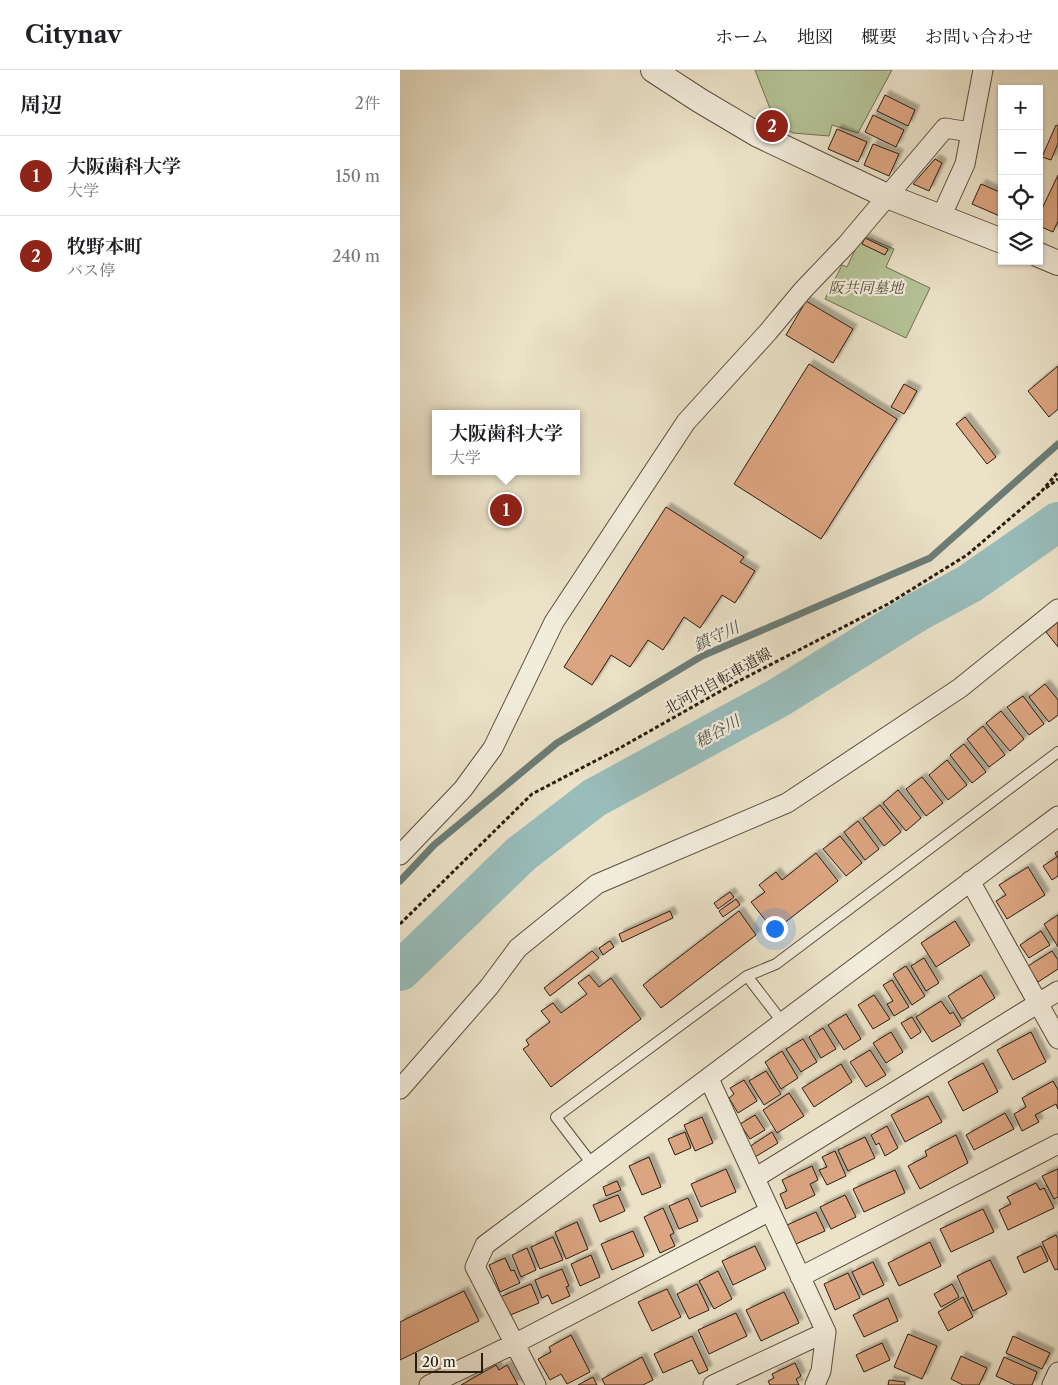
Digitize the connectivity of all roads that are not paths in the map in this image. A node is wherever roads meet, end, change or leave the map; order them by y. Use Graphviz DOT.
graph roads {
  1 [pos="653,70"];
  2 [pos="983,70"];
  3 [pos="970,132"];
  4 [pos="887,196"];
  5 [pos="941,217"];
  6 [pos="998,239"];
  7 [pos="1043,257"];
  8 [pos="1058,263"];
  9 [pos="1058,609"];
  10 [pos="1058,752"];
  11 [pos="1058,816"];
  12 [pos="400,855"];
  13 [pos="970,881"];
  14 [pos="747,976"];
  15 [pos="1058,992"];
  16 [pos="1039,1004"];
  17 [pos="783,1023"];
  18 [pos="1058,1039"];
  19 [pos="709,1079"];
  20 [pos="400,1089"];
  21 [pos="1058,1144"];
  22 [pos="592,1164"];
  23 [pos="755,1178"];
  24 [pos="770,1211"];
  25 [pos="800,1277"];
  26 [pos="826,1332"];
  27 [pos="516,1343"];
  28 [pos="1058,1372"];
  29 [pos="429,1385"];
  30 [pos="536,1385"];
  31 [pos="712,1385"];
  32 [pos="815,1385"];
  33 [pos="1052,1385"];
  1 -- 4 [label="street"];
  2 -- 3 [label="street"];
  3 -- 4 [label="street"];
  3 -- 5 [label="street"];
  4 -- 5 [label="street"];
  4 -- 12 [label="street"];
  5 -- 6 [label="street"];
  7 -- 8 [label="street"];
  9 -- 20 [label="street"];
  10 -- 14 [label="lane"];
  11 -- 13 [label="street"];
  13 -- 16 [label="street"];
  13 -- 17 [label="street"];
  14 -- 17 [label="lane"];
  14 -- 22 [label="lane"];
  15 -- 16 [label="street"];
  16 -- 18 [label="street"];
  16 -- 23 [label="street"];
  17 -- 19 [label="street"];
  19 -- 22 [label="street"];
  19 -- 23 [label="street"];
  21 -- 25 [label="street"];
  22 -- 27 [label="street"];
  23 -- 24 [label="street"];
  24 -- 25 [label="street"];
  24 -- 27 [label="street"];
  25 -- 26 [label="street"];
  26 -- 31 [label="street"];
  26 -- 32 [label="street"];
  27 -- 29 [label="street"];
  27 -- 30 [label="street"];
  28 -- 33 [label="street"];
}
